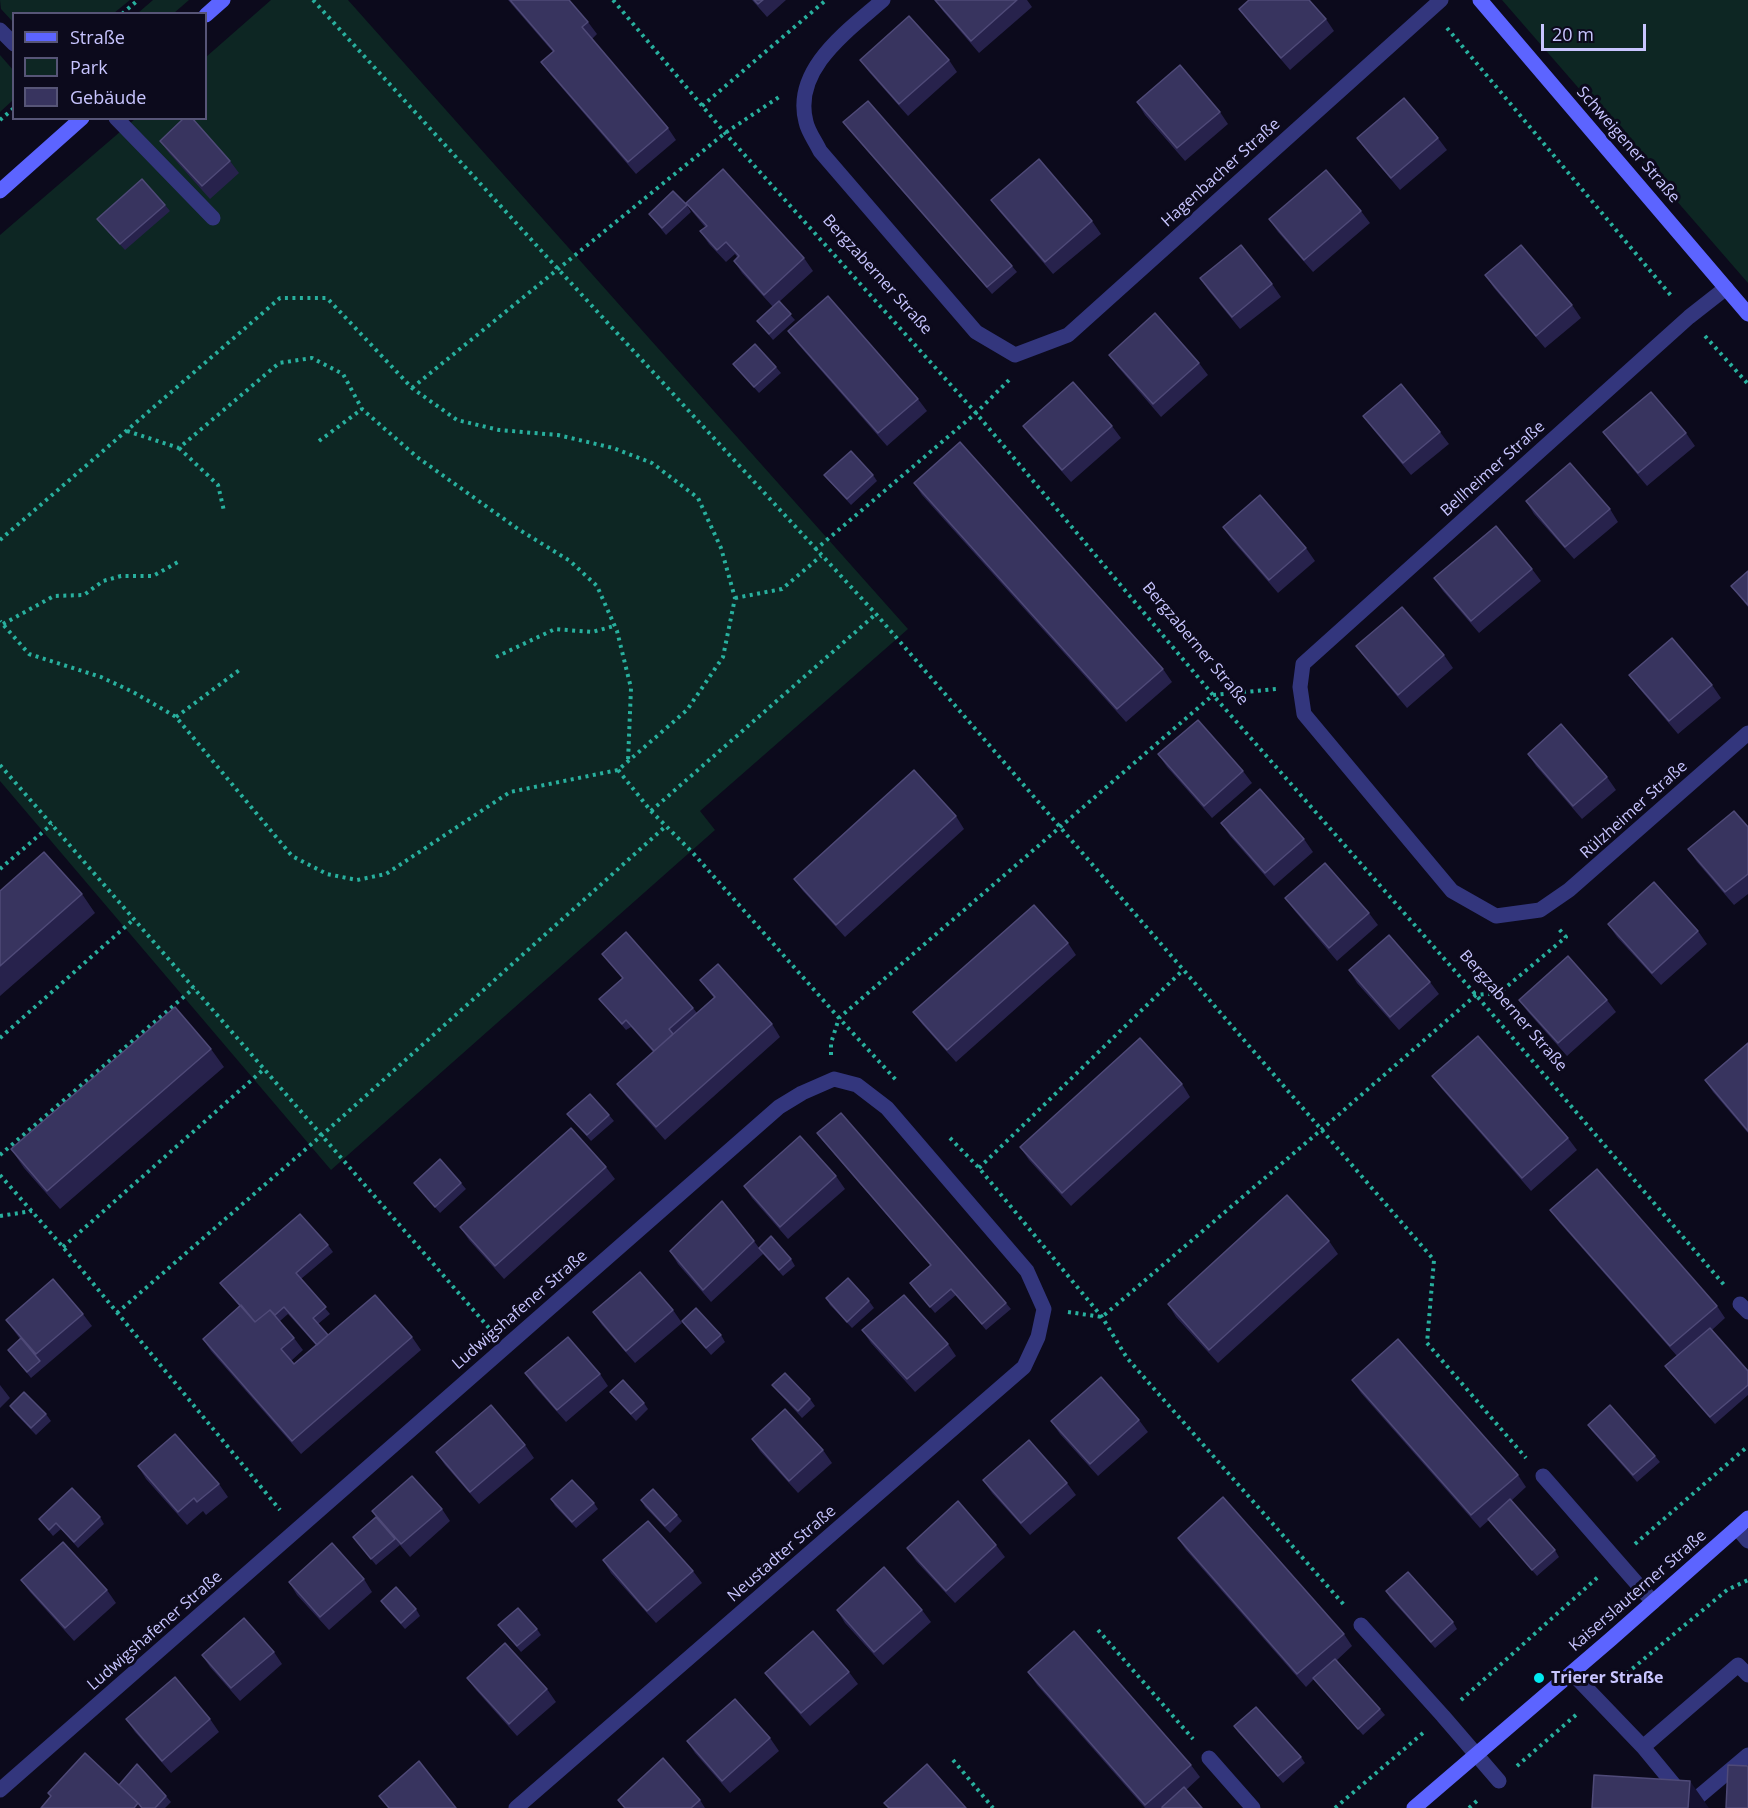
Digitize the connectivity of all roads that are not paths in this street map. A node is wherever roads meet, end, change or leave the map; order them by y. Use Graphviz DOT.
graph roads {
  1 [pos="223,0"];
  2 [pos="884,0"];
  3 [pos="1480,0"];
  4 [pos="1436,4"];
  5 [pos="207,14"];
  6 [pos="0,30"];
  7 [pos="12,42"];
  8 [pos="80,120"];
  9 [pos="118,120"];
  10 [pos="0,191"];
  11 [pos="213,218"];
  12 [pos="1726,288"];
  13 [pos="1748,314"];
  14 [pos="1748,733"];
  15 [pos="1540,910"];
  16 [pos="1044,1309"];
  17 [pos="1543,1476"];
  18 [pos="1742,1523"];
  19 [pos="1748,1541"];
  20 [pos="1653,1602"];
  21 [pos="1361,1625"];
  22 [pos="1572,1673"];
  23 [pos="1748,1675"];
  24 [pos="1643,1747"];
  25 [pos="1475,1754"];
  26 [pos="1748,1755"];
  27 [pos="1209,1758"];
  28 [pos="1499,1781"];
  29 [pos="0,1790"];
  30 [pos="516,1808"];
  31 [pos="1253,1808"];
  32 [pos="1414,1808"];
  1 -- 5 [label="main road"];
  2 -- 4 [label="street, Hagenbacher Straße"];
  3 -- 12 [label="main road, Schweigener Straße"];
  6 -- 7 [label="street"];
  8 -- 10 [label="main road"];
  9 -- 11 [label="street"];
  12 -- 13 [label="main road, Schweigener Straße"];
  12 -- 15 [label="street, Bellheimer Straße"];
  14 -- 15 [label="street, Rülzheimer Straße"];
  16 -- 29 [label="street, Ludwigshafener Straße"];
  16 -- 30 [label="street, Neustadter Straße"];
  17 -- 20 [label="street"];
  18 -- 19 [label="street"];
  18 -- 20 [label="main road, Kaiserslauterner Straße"];
  20 -- 22 [label="main road, Kaiserslauterner Straße"];
  21 -- 25 [label="street"];
  22 -- 24 [label="street"];
  22 -- 25 [label="main road, Kaiserslauterner Straße"];
  23 -- 24 [label="street"];
  24 -- 26 [label="street"];
  25 -- 28 [label="street"];
  25 -- 32 [label="main road, Kaiserslauterner Straße"];
  27 -- 31 [label="street"];
}
